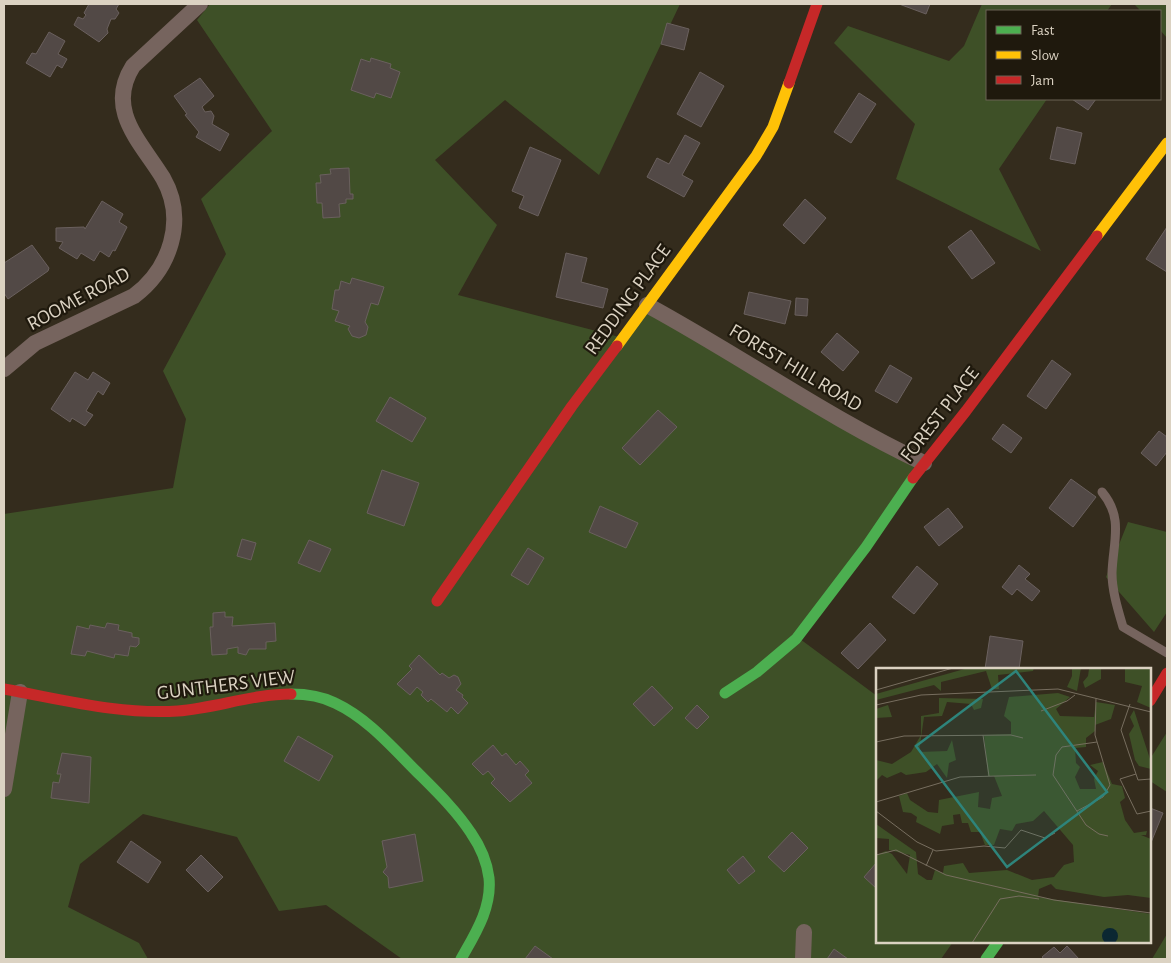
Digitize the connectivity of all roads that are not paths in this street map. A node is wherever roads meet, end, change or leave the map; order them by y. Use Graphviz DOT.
graph roads {
  1 [pos="200,4"];
  2 [pos="817,4"];
  3 [pos="1167,143"];
  4 [pos="647,306"];
  5 [pos="4,368"];
  6 [pos="924,463"];
  7 [pos="1102,492"];
  8 [pos="437,601"];
  9 [pos="1167,653"];
  10 [pos="1167,673"];
  11 [pos="12,690"];
  12 [pos="725,693"];
  13 [pos="1151,699"];
  14 [pos="4,789"];
  15 [pos="804,932"];
  16 [pos="997,943"];
  17 [pos="461,959"];
  18 [pos="803,959"];
  19 [pos="986,959"];
  1 -- 5 [label="street, ROOME ROAD"];
  2 -- 4 [label="street, REDDING PLACE"];
  3 -- 6 [label="street, FOREST PLACE"];
  4 -- 6 [label="street, FOREST HILL ROAD"];
  4 -- 8 [label="street, REDDING PLACE"];
  6 -- 12 [label="street, FOREST PLACE"];
  7 -- 9 [label="lane"];
  10 -- 13 [label="street"];
  11 -- 14 [label="street"];
  11 -- 17 [label="street, GUNTHERS VIEW"];
  15 -- 18 [label="street"];
  16 -- 19 [label="street"];
}
